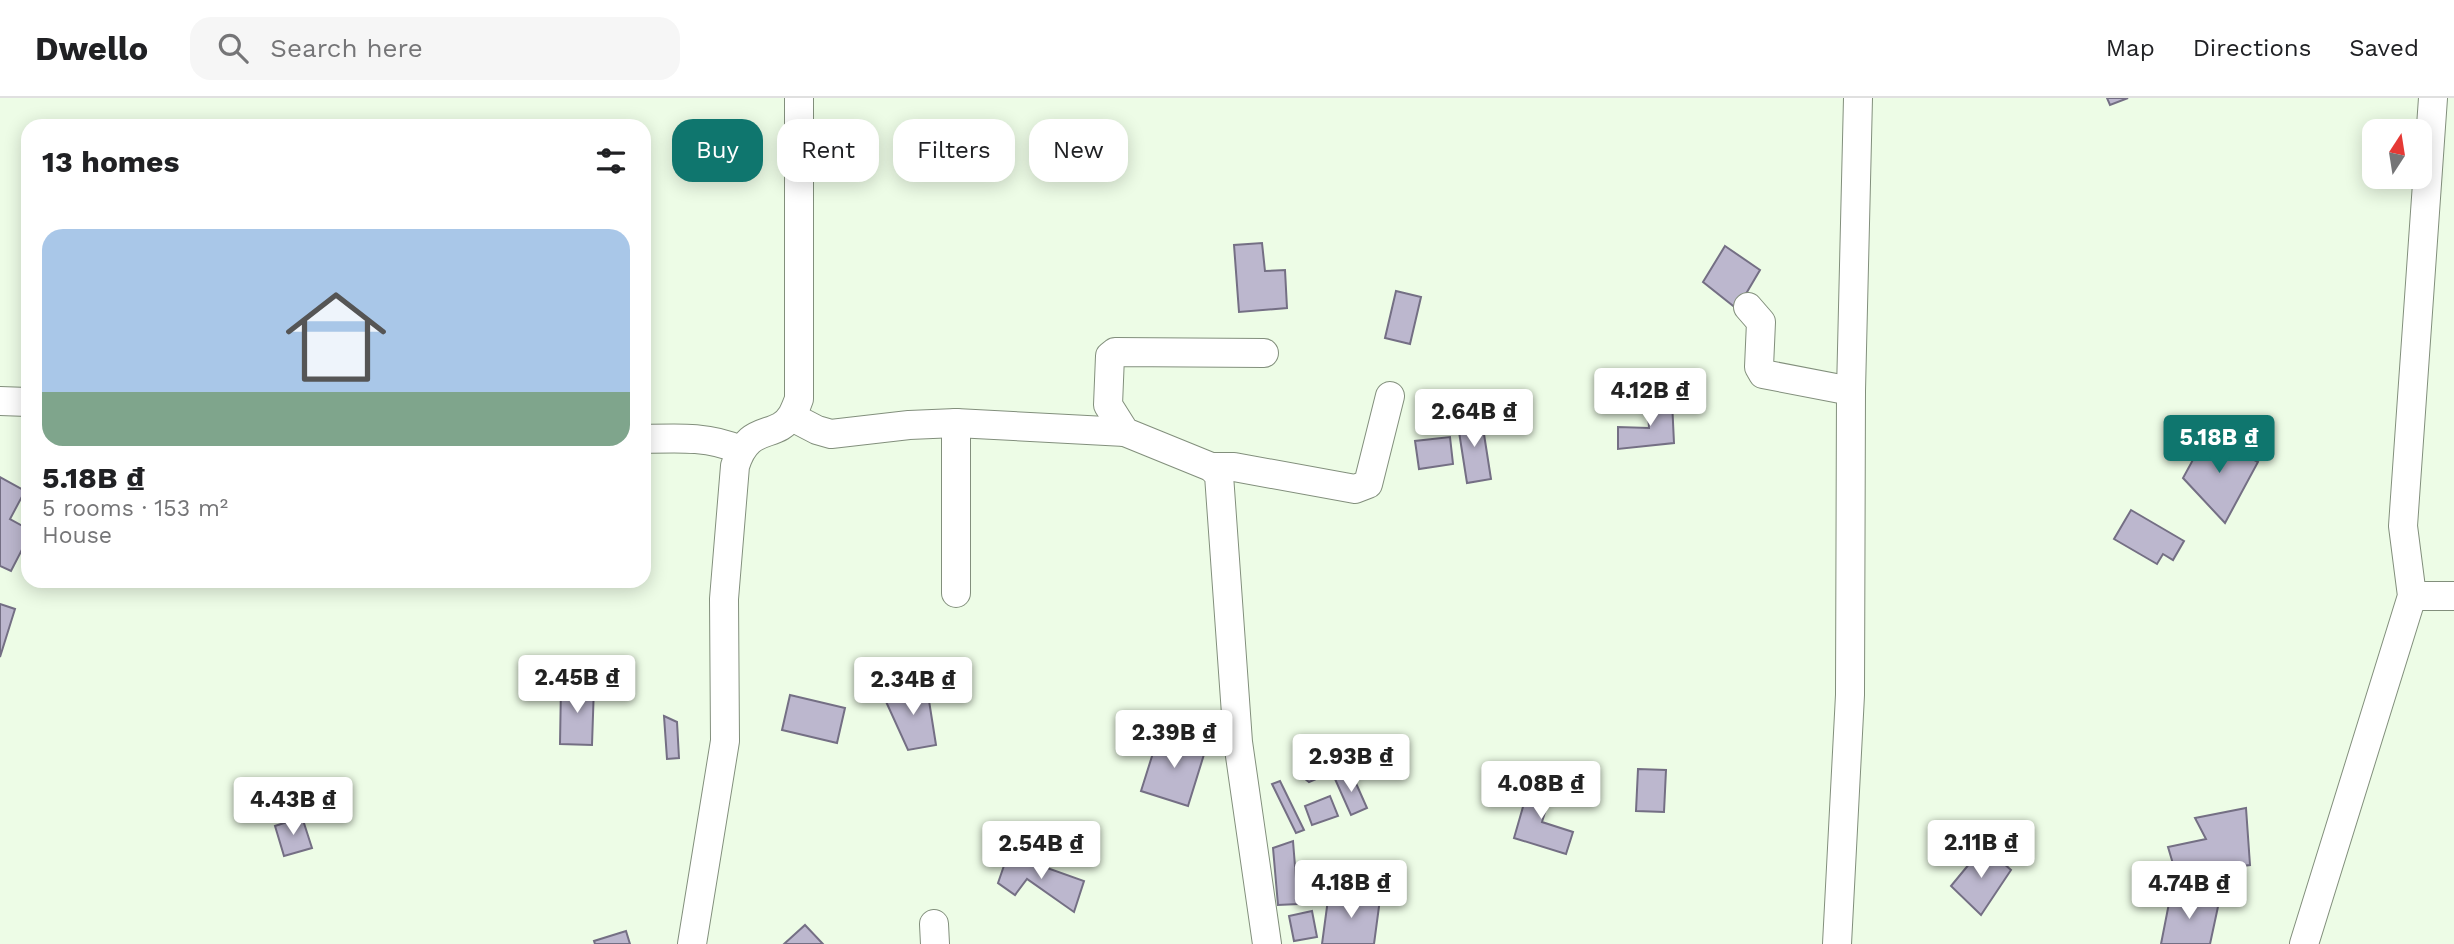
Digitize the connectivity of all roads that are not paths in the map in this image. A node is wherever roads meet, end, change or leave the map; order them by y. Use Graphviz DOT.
graph roads {
  1 [pos="799,98"];
  2 [pos="1858,98"];
  3 [pos="2433,98"];
  4 [pos="1748,307"];
  5 [pos="1264,353"];
  6 [pos="1851,391"];
  7 [pos="1390,396"];
  8 [pos="0,401"];
  9 [pos="21,402"];
  10 [pos="792,417"];
  11 [pos="956,423"];
  12 [pos="1125,432"];
  13 [pos="651,439"];
  14 [pos="740,450"];
  15 [pos="1211,467"];
  16 [pos="956,593"];
  17 [pos="2412,596"];
  18 [pos="2454,596"];
  19 [pos="692,944"];
  20 [pos="1266,944"];
  21 [pos="1837,944"];
  22 [pos="2304,944"];
  1 -- 10 [label="street"];
  2 -- 6 [label="street"];
  3 -- 17 [label="street"];
  4 -- 6 [label="street"];
  5 -- 12 [label="street"];
  6 -- 21 [label="street"];
  7 -- 15 [label="street"];
  8 -- 9 [label="street"];
  10 -- 11 [label="street"];
  10 -- 14 [label="street"];
  11 -- 12 [label="street"];
  11 -- 16 [label="street"];
  12 -- 15 [label="street"];
  13 -- 14 [label="street"];
  14 -- 19 [label="street"];
  15 -- 20 [label="street"];
  17 -- 18 [label="street"];
  17 -- 22 [label="street"];
}
